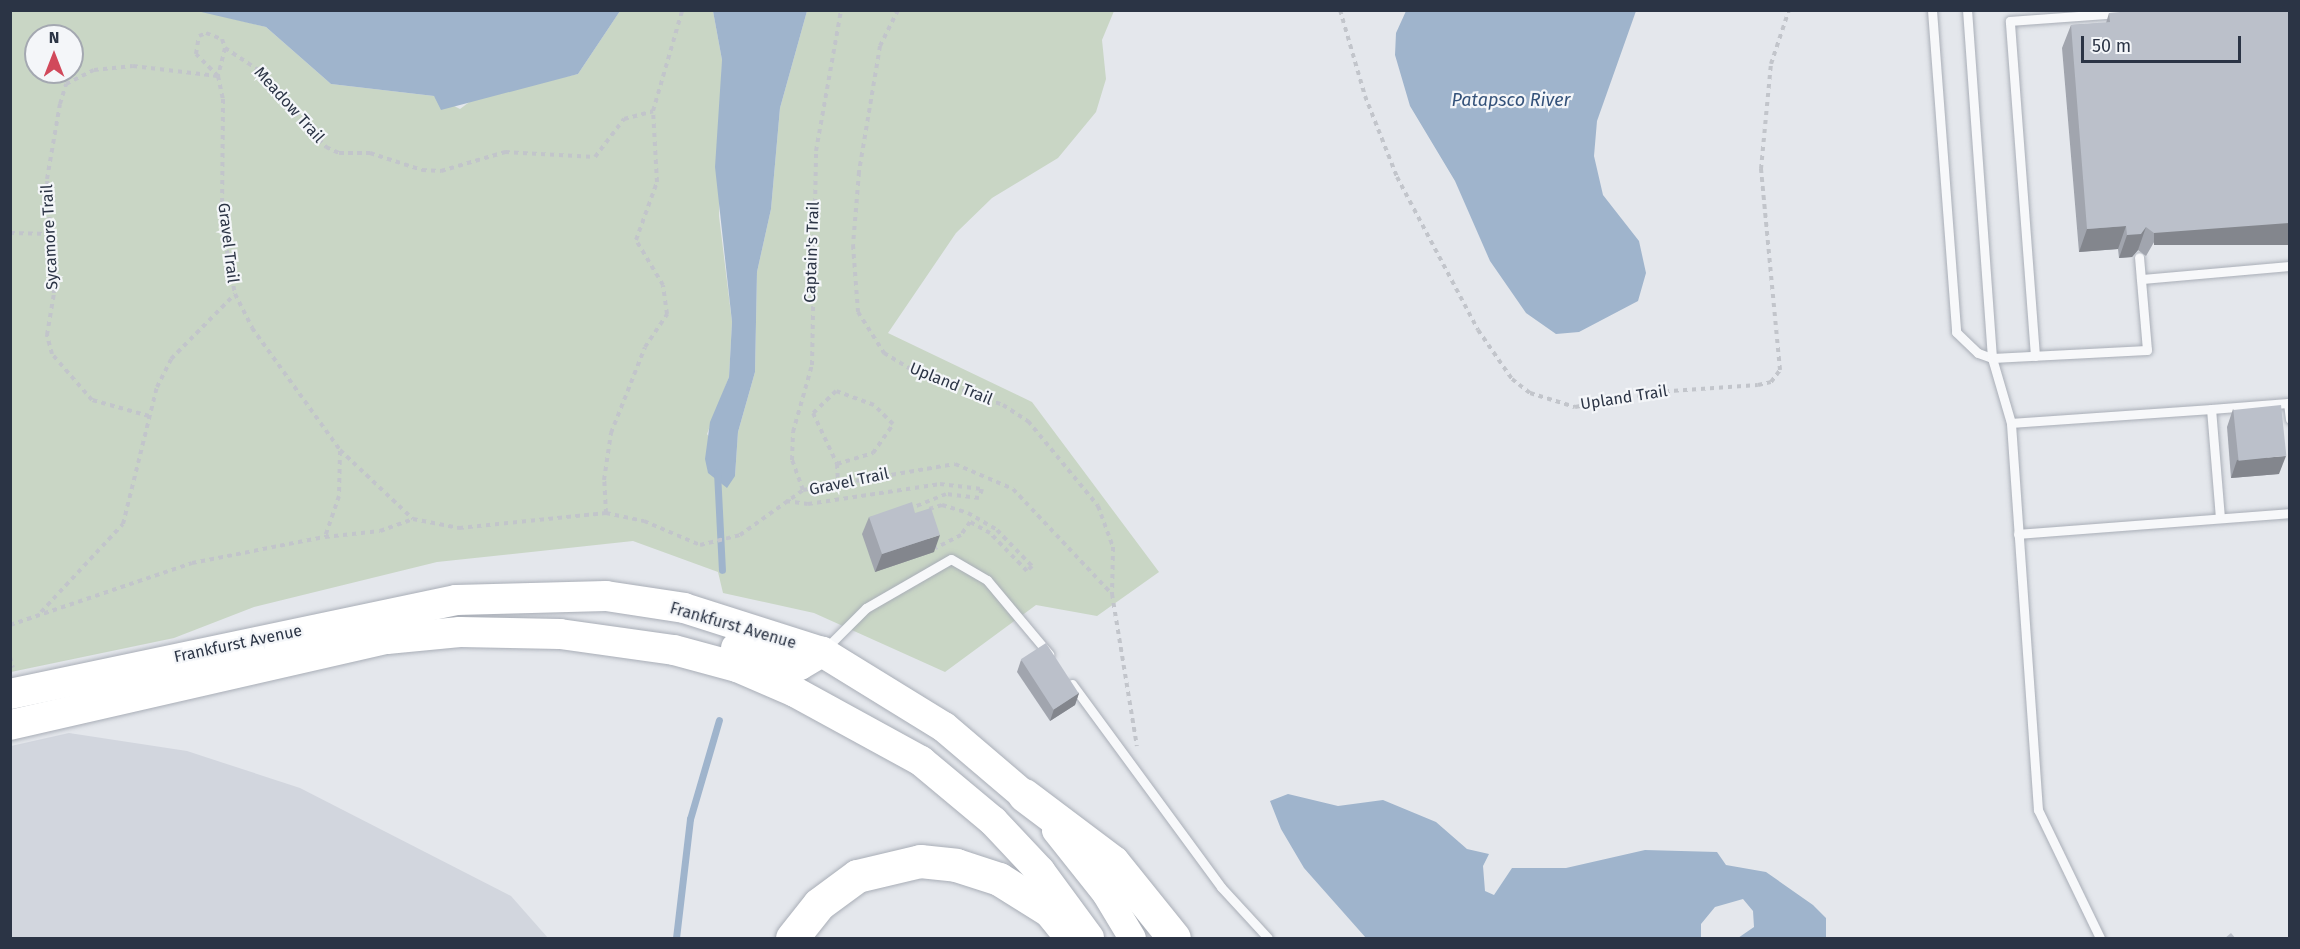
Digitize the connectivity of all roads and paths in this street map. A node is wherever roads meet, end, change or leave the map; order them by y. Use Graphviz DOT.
graph roads {
  1 [pos="841,10"];
  2 [pos="898,10"];
  3 [pos="1340,10"];
  4 [pos="1790,10"];
  5 [pos="1932,10"];
  6 [pos="1967,10"];
  7 [pos="682,11"];
  8 [pos="2105,12"];
  9 [pos="2136,12"];
  10 [pos="225,48"];
  11 [pos="218,76"];
  12 [pos="653,111"];
  13 [pos="10,233"];
  14 [pos="52,234"];
  15 [pos="2139,257"];
  16 [pos="2289,266"];
  17 [pos="2141,279"];
  18 [pos="235,294"];
  19 [pos="2035,356"];
  20 [pos="1992,358"];
  21 [pos="2211,409"];
  22 [pos="149,416"];
  23 [pos="2289,419"];
  24 [pos="2011,423"];
  25 [pos="340,450"];
  26 [pos="837,464"];
  27 [pos="838,484"];
  28 [pos="804,490"];
  29 [pos="785,501"];
  30 [pos="922,512"];
  31 [pos="606,513"];
  32 [pos="2289,513"];
  33 [pos="896,514"];
  34 [pos="911,515"];
  35 [pos="925,518"];
  36 [pos="2220,518"];
  37 [pos="413,519"];
  38 [pos="2018,534"];
  39 [pos="325,537"];
  40 [pos="935,548"];
  41 [pos="1112,594"];
  42 [pos="41,612"];
  43 [pos="10,625"];
  44 [pos="560,634"];
  45 [pos="822,652"];
  46 [pos="1060,668"];
  47 [pos="1067,677"];
  48 [pos="10,694"];
  49 [pos="10,724"];
  50 [pos="864,725"];
  51 [pos="1142,777"];
  52 [pos="1024,795"];
  53 [pos="792,939"];
  54 [pos="1072,939"];
  55 [pos="1089,939"];
  56 [pos="1132,939"];
  57 [pos="1174,939"];
  58 [pos="1268,939"];
  59 [pos="2100,939"];
  1 -- 28 [label="path, Captain's Trail"];
  2 -- 41 [label="path, Upland Trail"];
  3 -- 4 [label="path, Upland Trail"];
  5 -- 20 [label="lane"];
  6 -- 20 [label="lane"];
  7 -- 12 [label="path"];
  8 -- 9 [label="lane"];
  8 -- 19 [label="lane"];
  10 -- 11 [label="path, Gravel Trail"];
  10 -- 11 [label="path"];
  10 -- 12 [label="path, Meadow Trail"];
  11 -- 14 [label="path, Sycamore Trail"];
  11 -- 18 [label="path, Gravel Trail"];
  12 -- 31 [label="path"];
  13 -- 14 [label="path"];
  14 -- 22 [label="path, Sycamore Trail"];
  15 -- 17 [label="lane"];
  16 -- 17 [label="lane"];
  17 -- 19 [label="lane"];
  18 -- 22 [label="path"];
  18 -- 25 [label="path, Gravel Trail"];
  19 -- 20 [label="lane"];
  20 -- 24 [label="lane"];
  21 -- 23 [label="lane"];
  21 -- 24 [label="lane"];
  21 -- 36 [label="lane"];
  22 -- 42 [label="path"];
  24 -- 38 [label="lane"];
  25 -- 37 [label="path, Gravel Trail"];
  25 -- 39 [label="path"];
  26 -- 26 [label="path"];
  26 -- 27 [label="path"];
  27 -- 28 [label="path, Gravel Trail"];
  27 -- 41 [label="path, Gravel Trail"];
  28 -- 29 [label="path, Gravel Trail"];
  29 -- 31 [label="path, Gravel Trail"];
  29 -- 33 [label="path"];
  30 -- 34 [label="path"];
  30 -- 35 [label="path"];
  30 -- 40 [label="path"];
  31 -- 37 [label="path, Gravel Trail"];
  32 -- 36 [label="lane"];
  36 -- 38 [label="lane"];
  37 -- 39 [label="path"];
  38 -- 59 [label="lane"];
  39 -- 42 [label="path"];
  41 -- 51 [label="path, Upland Trail"];
  42 -- 43 [label="path"];
  44 -- 45 [label="main road"];
  44 -- 49 [label="main road, Frankfurst Avenue"];
  44 -- 50 [label="main road, Frankfurst Avenue"];
  45 -- 46 [label="lane"];
  45 -- 48 [label="main road, Frankfurst Avenue"];
  45 -- 50 [label="main road"];
  45 -- 52 [label="main road, Frankfurst Avenue"];
  47 -- 51 [label="lane"];
  50 -- 55 [label="main road, Frankfurst Avenue"];
  51 -- 58 [label="lane"];
  52 -- 56 [label="main road, Frankfurst Avenue"];
  52 -- 57 [label="highway"];
  53 -- 54 [label="highway"];
}
